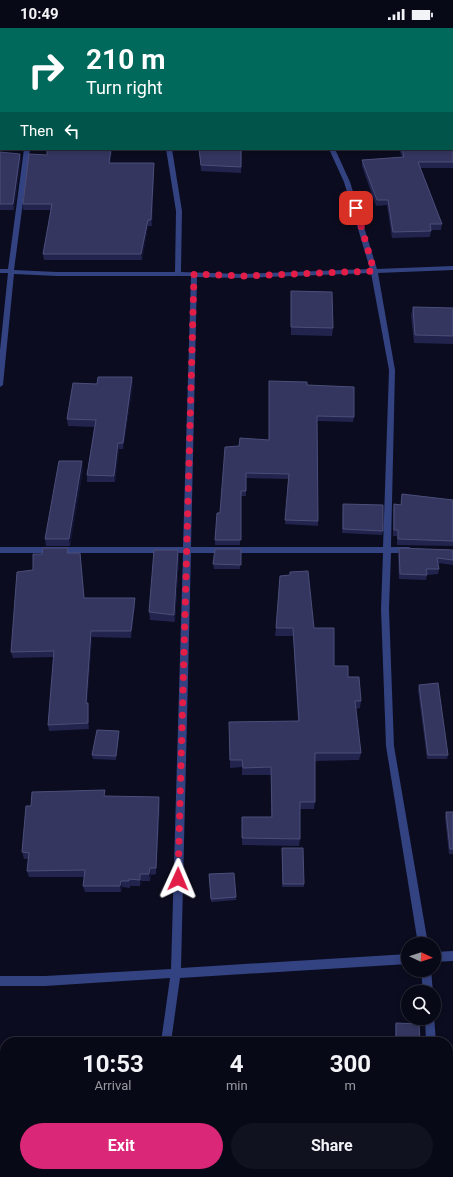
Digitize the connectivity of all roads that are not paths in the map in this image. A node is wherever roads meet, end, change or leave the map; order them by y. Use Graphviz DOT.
graph roads {
  1 [pos="27,150"];
  2 [pos="169,150"];
  3 [pos="332,150"];
  4 [pos="453,268"];
  5 [pos="0,271"];
  6 [pos="11,271"];
  7 [pos="374,271"];
  8 [pos="178,274"];
  9 [pos="194,274"];
  10 [pos="0,385"];
  11 [pos="187,549"];
  12 [pos="388,549"];
  13 [pos="0,550"];
  14 [pos="417,550"];
  15 [pos="422,937"];
  16 [pos="453,956"];
  17 [pos="441,957"];
  18 [pos="401,959"];
  19 [pos="176,973"];
  20 [pos="0,981"];
  21 [pos="431,1025"];
  22 [pos="167,1037"];
  23 [pos="432,1037"];
  1 -- 6 [label="street"];
  2 -- 8 [label="street"];
  3 -- 7 [label="street"];
  4 -- 7 [label="street"];
  5 -- 6 [label="street"];
  6 -- 8 [label="street"];
  6 -- 10 [label="street"];
  7 -- 9 [label="street"];
  7 -- 12 [label="street"];
  8 -- 9 [label="street"];
  9 -- 11 [label="street"];
  11 -- 12 [label="street"];
  11 -- 13 [label="street"];
  11 -- 19 [label="street"];
  12 -- 14 [label="street"];
  12 -- 15 [label="street"];
  16 -- 17 [label="street"];
  18 -- 19 [label="street"];
  19 -- 20 [label="street"];
  19 -- 22 [label="street"];
  21 -- 23 [label="street"];
}
